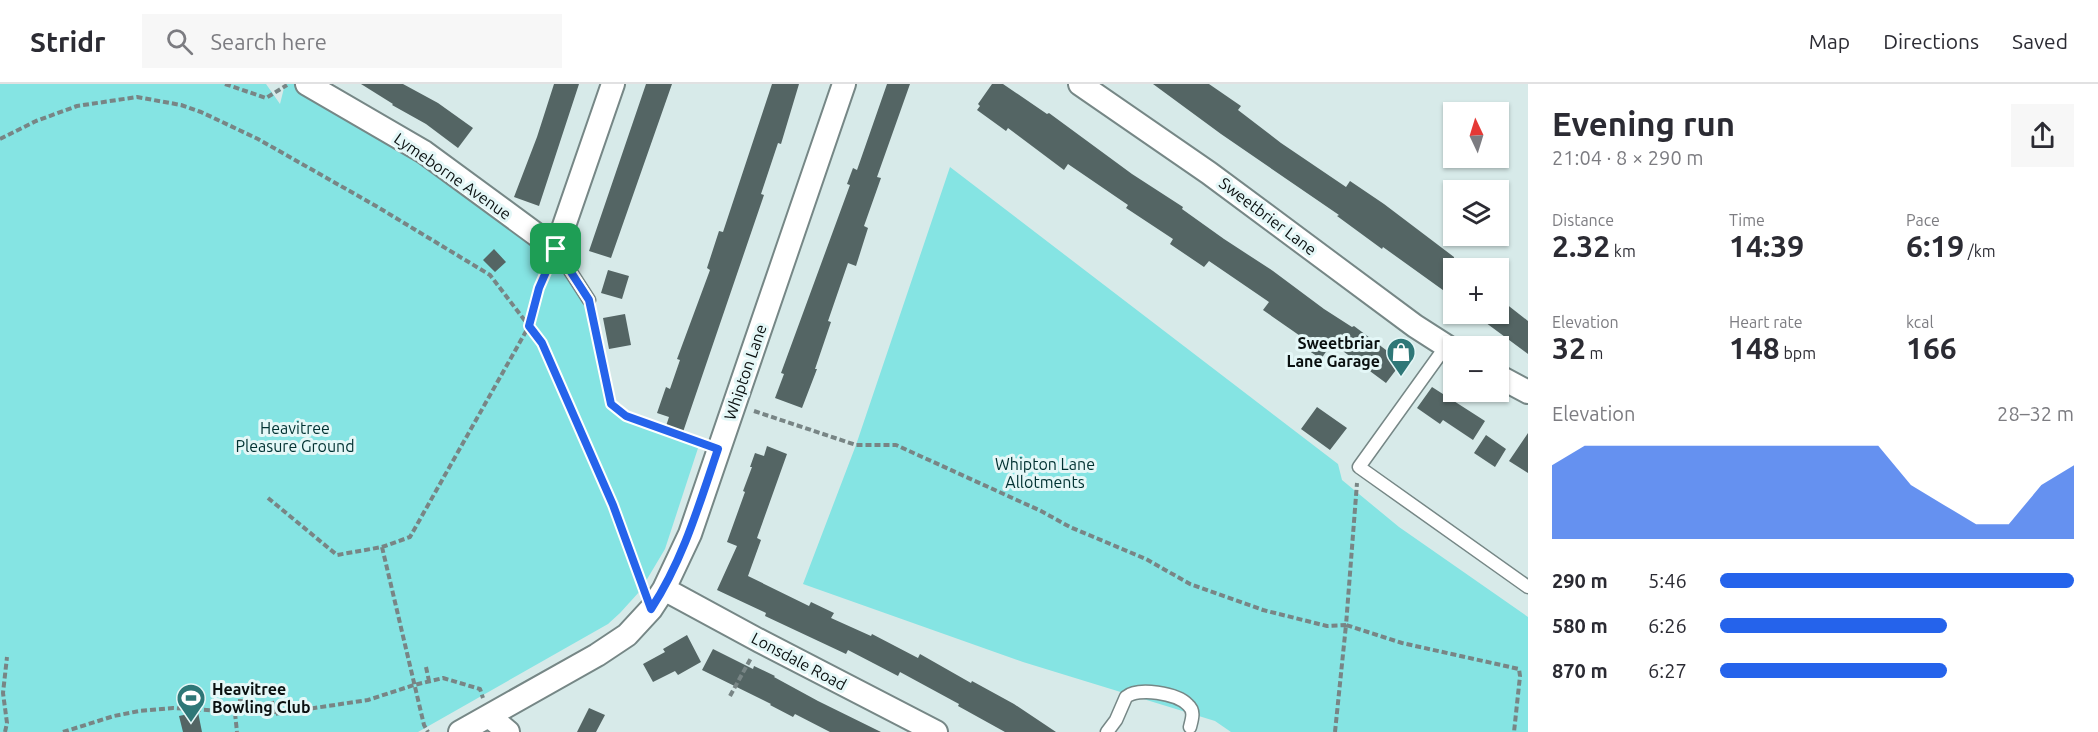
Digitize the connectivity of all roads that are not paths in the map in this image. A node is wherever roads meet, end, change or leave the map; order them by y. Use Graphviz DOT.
graph roads {
  1 [pos="307,84"];
  2 [pos="613,84"];
  3 [pos="844,84"];
  4 [pos="1080,84"];
  5 [pos="558,245"];
  6 [pos="589,300"];
  7 [pos="1443,344"];
  8 [pos="1443,358"];
  9 [pos="1509,382"];
  10 [pos="1528,392"];
  11 [pos="1528,588"];
  12 [pos="664,589"];
  13 [pos="489,716"];
  14 [pos="1190,727"];
  15 [pos="460,732"];
  16 [pos="508,732"];
  17 [pos="936,732"];
  18 [pos="1107,732"];
  1 -- 5 [label="street, Lymeborne Avenue"];
  2 -- 5 [label="street"];
  3 -- 12 [label="street, Whipton Lane"];
  4 -- 7 [label="street, Sweetbrier Lane"];
  5 -- 6 [label="lane"];
  8 -- 11 [label="lane"];
  9 -- 10 [label="street"];
  12 -- 13 [label="street, Whipton Lane"];
  12 -- 17 [label="street, Lonsdale Road"];
  13 -- 15 [label="street, Whipton Lane"];
  13 -- 16 [label="street"];
  14 -- 18 [label="lane"];
}
